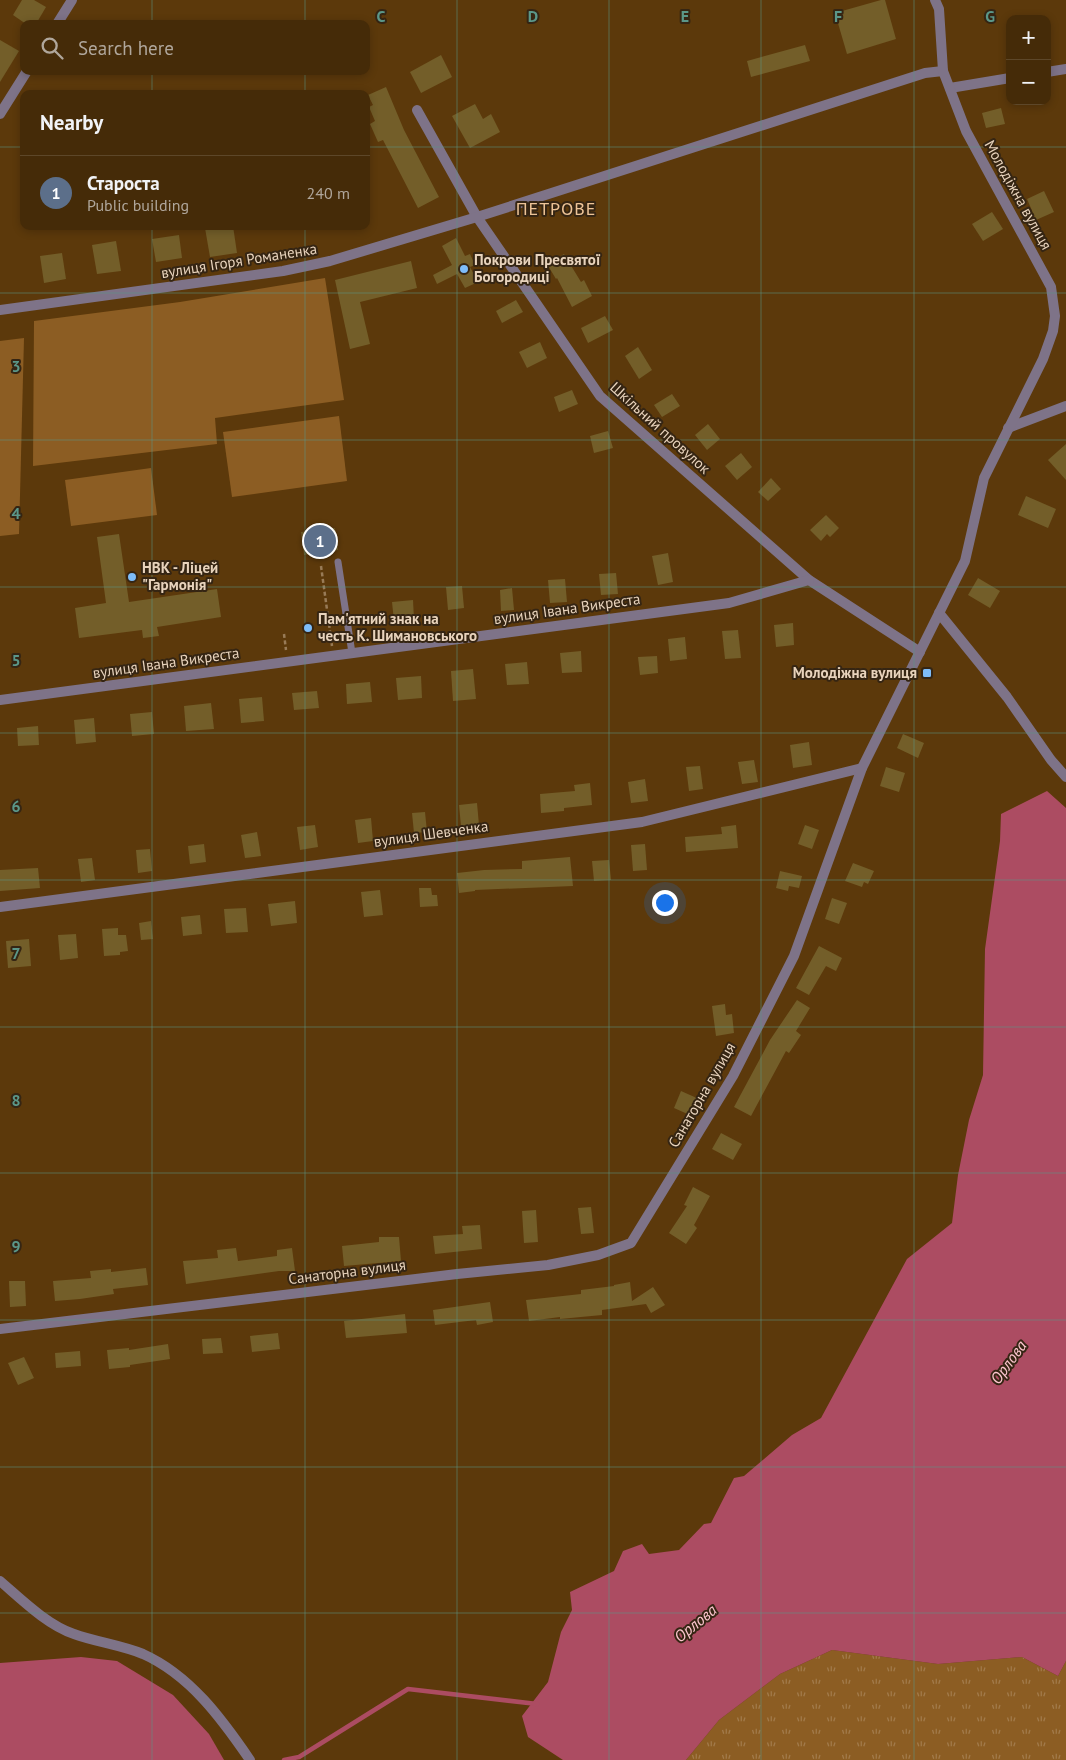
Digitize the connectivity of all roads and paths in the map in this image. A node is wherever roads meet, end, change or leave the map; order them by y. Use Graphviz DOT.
graph roads {
  1 [pos="72,0"];
  2 [pos="935,0"];
  3 [pos="60,20"];
  4 [pos="1066,70"];
  5 [pos="943,71"];
  6 [pos="1051,72"];
  7 [pos="24,75"];
  8 [pos="1006,79"];
  9 [pos="950,88"];
  10 [pos="417,110"];
  11 [pos="0,114"];
  12 [pos="477,217"];
  13 [pos="0,310"];
  14 [pos="1066,406"];
  15 [pos="1008,428"];
  16 [pos="338,562"];
  17 [pos="321,566"];
  18 [pos="809,580"];
  19 [pos="939,613"];
  20 [pos="284,634"];
  21 [pos="920,652"];
  22 [pos="352,653"];
  23 [pos="334,656"];
  24 [pos="287,662"];
  25 [pos="0,700"];
  26 [pos="862,768"];
  27 [pos="1066,777"];
  28 [pos="0,907"];
  29 [pos="0,1329"];
  30 [pos="0,1581"];
  31 [pos="250,1760"];
  1 -- 3 [label="street"];
  2 -- 5 [label="street, Молодіжна вулиця"];
  4 -- 6 [label="street"];
  5 -- 9 [label="street, Молодіжна вулиця"];
  5 -- 12 [label="street, вулиця Ігоря Романенка"];
  7 -- 11 [label="street"];
  8 -- 9 [label="street"];
  9 -- 15 [label="street, Молодіжна вулиця"];
  10 -- 12 [label="street, Шкільний провулок"];
  12 -- 13 [label="street, вулиця Ігоря Романенка"];
  12 -- 18 [label="street, Шкільний провулок"];
  14 -- 15 [label="street"];
  15 -- 19 [label="street, Санаторна вулиця"];
  16 -- 22 [label="lane"];
  17 -- 23 [label="path"];
  18 -- 21 [label="street, Шкільний провулок"];
  18 -- 22 [label="street, вулиця Івана Викреста"];
  19 -- 21 [label="street, Санаторна вулиця"];
  19 -- 27 [label="street"];
  20 -- 24 [label="path"];
  21 -- 26 [label="street, Санаторна вулиця"];
  22 -- 23 [label="street, вулиця Івана Викреста"];
  23 -- 24 [label="street, вулиця Івана Викреста"];
  24 -- 25 [label="street, вулиця Івана Викреста"];
  26 -- 28 [label="street, вулиця Шевченка"];
  26 -- 29 [label="street, Санаторна вулиця"];
  30 -- 31 [label="street"];
}
